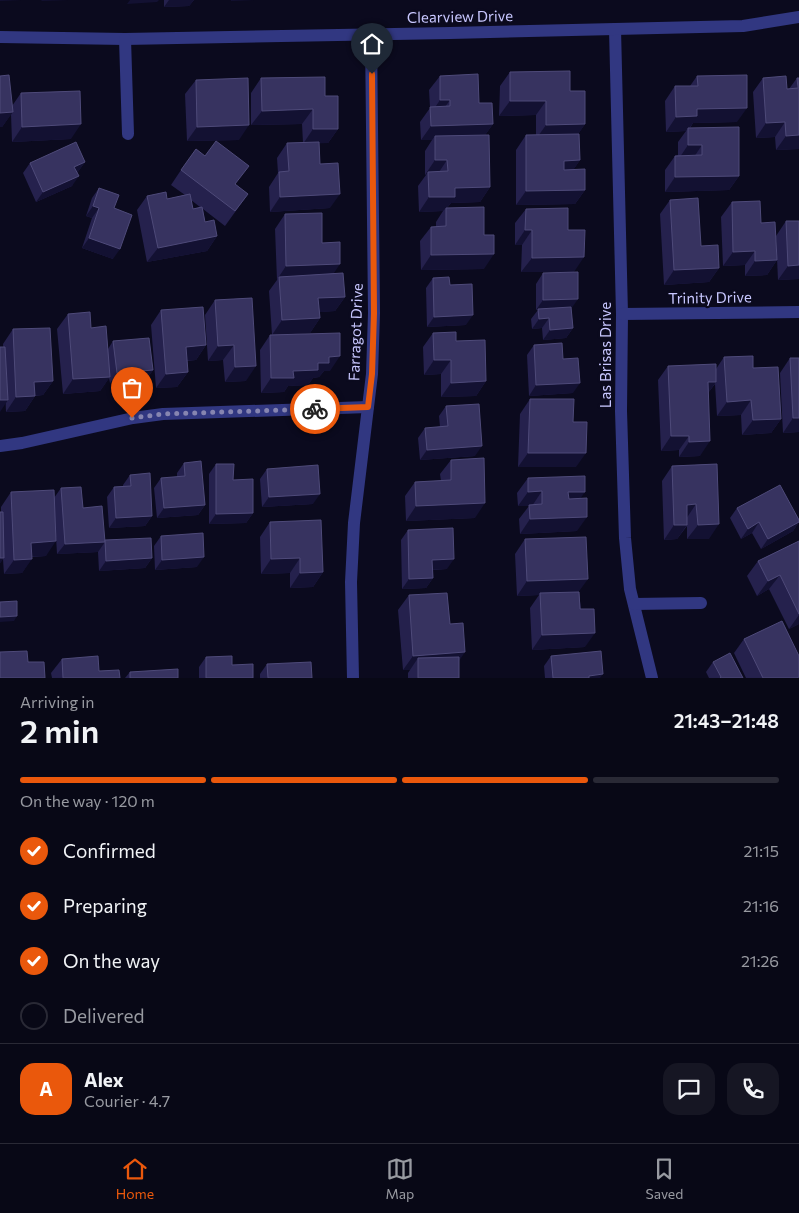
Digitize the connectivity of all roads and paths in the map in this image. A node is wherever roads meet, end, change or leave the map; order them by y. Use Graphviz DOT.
graph roads {
  1 [pos="799,17"];
  2 [pos="615,29"];
  3 [pos="371,34"];
  4 [pos="0,37"];
  5 [pos="125,39"];
  6 [pos="128,134"];
  7 [pos="799,312"];
  8 [pos="622,314"];
  9 [pos="368,407"];
  10 [pos="0,446"];
  11 [pos="701,603"];
  12 [pos="634,604"];
  13 [pos="353,678"];
  14 [pos="652,678"];
  1 -- 2 [label="street, Clearview Drive"];
  2 -- 3 [label="street, Clearview Drive"];
  2 -- 8 [label="street, Las Brisas Drive"];
  3 -- 5 [label="street, Clearview Drive"];
  3 -- 9 [label="street, Farragot Drive"];
  4 -- 5 [label="street, Clearview Drive"];
  5 -- 6 [label="street"];
  7 -- 8 [label="street, Trinity Drive"];
  8 -- 12 [label="street, Las Brisas Drive"];
  9 -- 10 [label="street"];
  9 -- 13 [label="street, Farragot Drive"];
  11 -- 12 [label="street"];
  12 -- 14 [label="street, Las Brisas Drive"];
}
